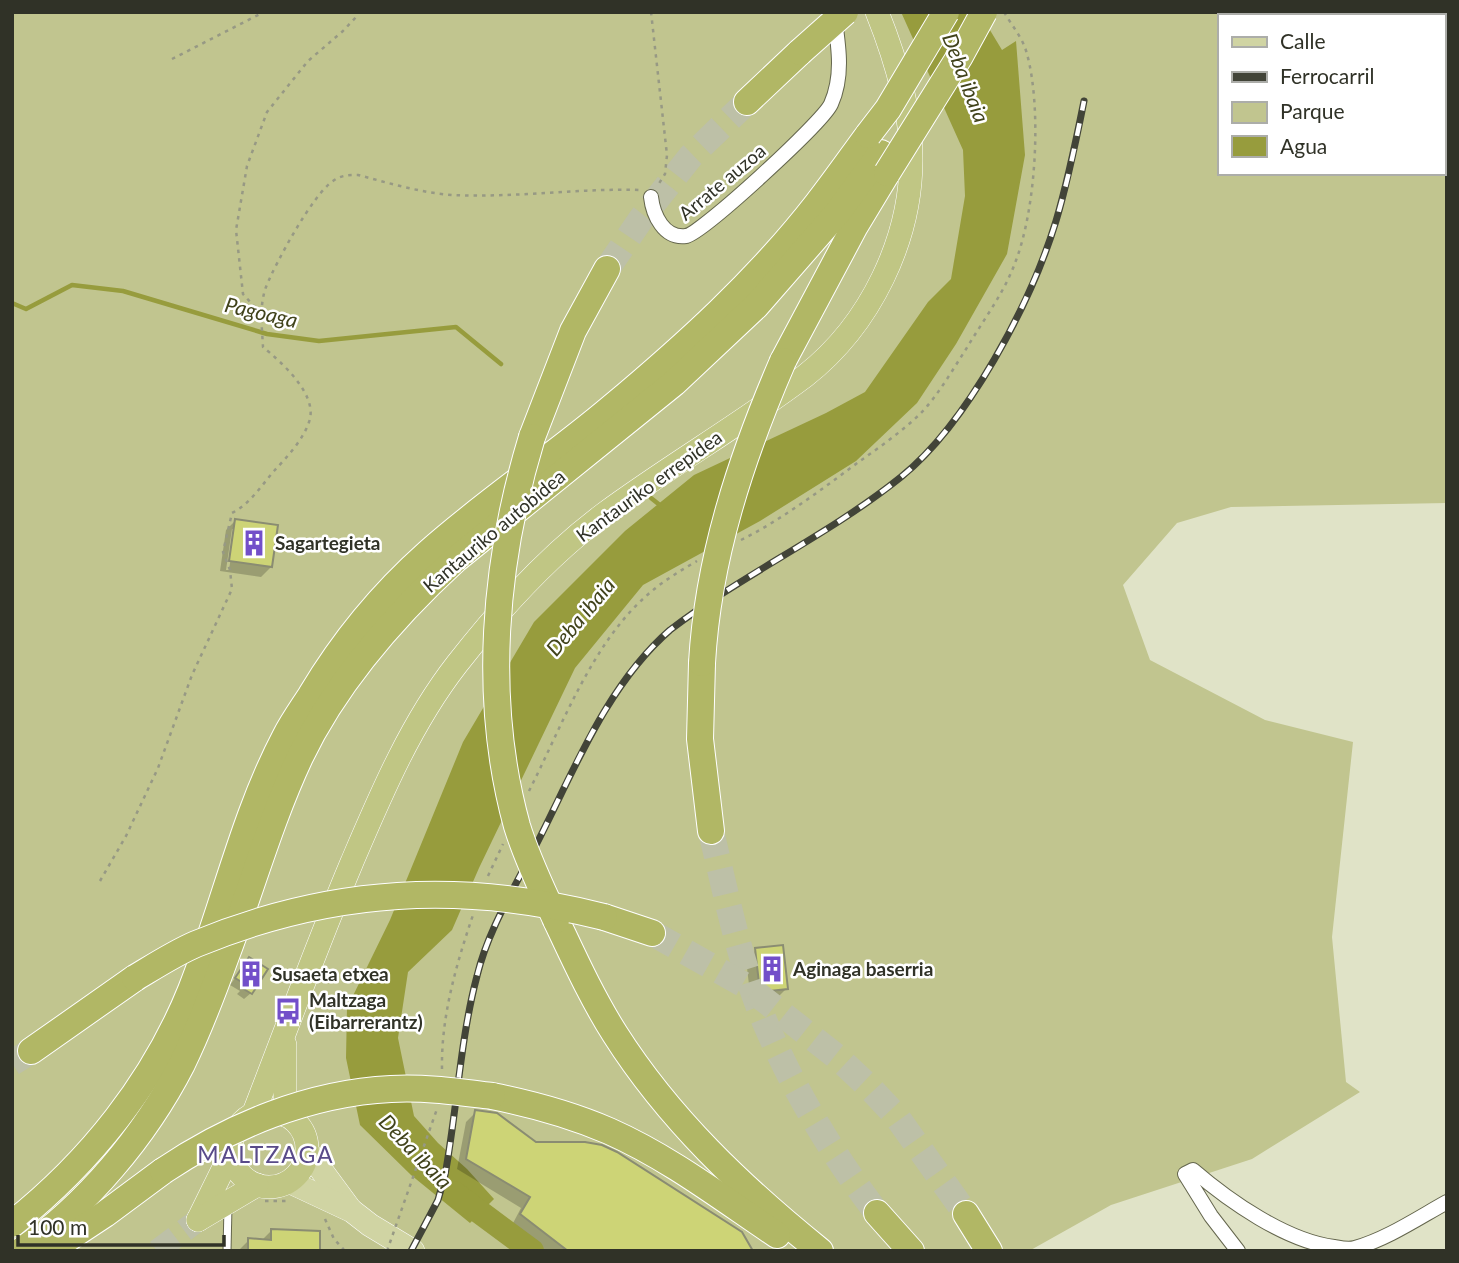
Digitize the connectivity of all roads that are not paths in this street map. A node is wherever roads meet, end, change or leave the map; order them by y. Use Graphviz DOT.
graph roads {
  1 [pos="833,12"];
  2 [pos="845,12"];
  3 [pos="877,12"];
  4 [pos="946,12"];
  5 [pos="971,12"];
  6 [pos="984,12"];
  7 [pos="747,102"];
  8 [pos="879,154"];
  9 [pos="653,194"];
  10 [pos="607,269"];
  11 [pos="711,831"];
  12 [pos="652,933"];
  13 [pos="285,1031"];
  14 [pos="31,1051"];
  15 [pos="253,1115"];
  16 [pos="285,1115"];
  17 [pos="232,1151"];
  18 [pos="308,1152"];
  19 [pos="291,1191"];
  20 [pos="258,1193"];
  21 [pos="228,1202"];
  22 [pos="1447,1202"];
  23 [pos="352,1211"];
  24 [pos="877,1213"];
  25 [pos="966,1214"];
  26 [pos="12,1224"];
  27 [pos="20,1251"];
  28 [pos="49,1251"];
  29 [pos="227,1251"];
  30 [pos="413,1251"];
  31 [pos="800,1251"];
  32 [pos="820,1251"];
  33 [pos="911,1251"];
  34 [pos="989,1251"];
  35 [pos="1238,1251"];
  1 -- 9 [label="street, Arrate auzoa"];
  2 -- 7 [label="highway, bridge"];
  3 -- 13 [label="highway, Kantauriko errepidea"];
  4 -- 8 [label="highway, bridge"];
  5 -- 8 [label="highway, Kantauriko autobidea"];
  6 -- 8 [label="highway, bridge"];
  8 -- 11 [label="highway, bridge"];
  8 -- 26 [label="highway, Kantauriko autobidea"];
  8 -- 27 [label="highway, Kantauriko autobidea"];
  10 -- 32 [label="highway, bridge"];
  12 -- 14 [label="highway, bridge"];
  13 -- 15 [label="highway, Kantauriko errepidea"];
  13 -- 16 [label="highway"];
  15 -- 16 [label="highway"];
  15 -- 17 [label="highway"];
  16 -- 18 [label="highway"];
  17 -- 20 [label="highway"];
  17 -- 21 [label="highway"];
  18 -- 19 [label="highway"];
  18 -- 23 [label="main road"];
  19 -- 20 [label="highway"];
  19 -- 23 [label="main road"];
  20 -- 21 [label="highway"];
  21 -- 29 [label="lane"];
  22 -- 35 [label="street"];
  23 -- 30 [label="main road"];
  24 -- 33 [label="highway"];
  25 -- 34 [label="highway"];
  28 -- 31 [label="highway, bridge"];
}
